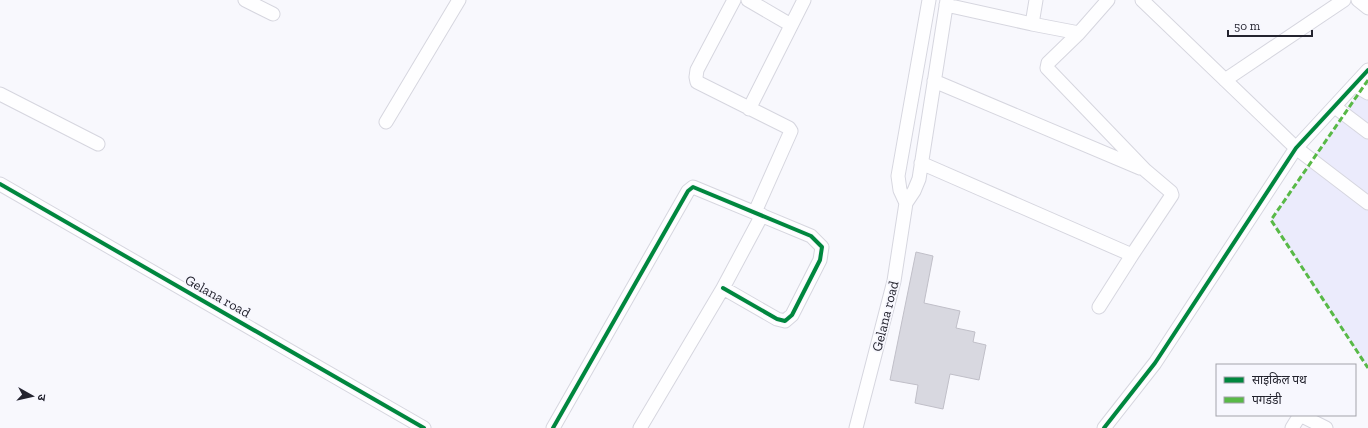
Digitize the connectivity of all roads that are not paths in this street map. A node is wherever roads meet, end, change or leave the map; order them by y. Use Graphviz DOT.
graph roads {
  1 [pos="245,0"];
  2 [pos="459,0"];
  3 [pos="734,0"];
  4 [pos="748,0"];
  5 [pos="804,0"];
  6 [pos="929,0"];
  7 [pos="1036,0"];
  8 [pos="1108,0"];
  9 [pos="1142,0"];
  10 [pos="1344,0"];
  11 [pos="1358,0"];
  12 [pos="947,3"];
  13 [pos="1328,5"];
  14 [pos="1368,8"];
  15 [pos="272,14"];
  16 [pos="1032,24"];
  17 [pos="791,25"];
  18 [pos="1079,33"];
  19 [pos="1368,70"];
  20 [pos="1225,80"];
  21 [pos="934,82"];
  22 [pos="1354,85"];
  23 [pos="1368,93"];
  24 [pos="0,94"];
  25 [pos="1335,107"];
  26 [pos="749,109"];
  27 [pos="386,122"];
  28 [pos="1368,132"];
  29 [pos="98,144"];
  30 [pos="1296,148"];
  31 [pos="921,163"];
  32 [pos="1146,170"];
  33 [pos="0,184"];
  34 [pos="906,203"];
  35 [pos="1368,203"];
  36 [pos="758,213"];
  37 [pos="1132,255"];
  38 [pos="722,288"];
  39 [pos="1099,307"];
  40 [pos="1299,416"];
  41 [pos="1302,416"];
  42 [pos="424,428"];
  43 [pos="553,428"];
  44 [pos="640,428"];
  45 [pos="856,428"];
  46 [pos="1104,428"];
  47 [pos="1292,428"];
  48 [pos="1326,428"];
  1 -- 15 [label="street"];
  2 -- 27 [label="street"];
  3 -- 26 [label="street"];
  4 -- 17 [label="street"];
  5 -- 17 [label="street"];
  6 -- 34 [label="street"];
  7 -- 16 [label="street"];
  8 -- 18 [label="street"];
  9 -- 20 [label="street"];
  10 -- 13 [label="street"];
  11 -- 14 [label="street"];
  12 -- 16 [label="street"];
  12 -- 21 [label="street"];
  13 -- 20 [label="street"];
  16 -- 18 [label="street"];
  17 -- 26 [label="street"];
  18 -- 32 [label="street"];
  19 -- 22 [label="street"];
  20 -- 30 [label="street"];
  21 -- 31 [label="street"];
  21 -- 32 [label="street"];
  22 -- 23 [label="street"];
  22 -- 25 [label="street"];
  24 -- 29 [label="street"];
  25 -- 28 [label="street"];
  25 -- 30 [label="street"];
  26 -- 36 [label="street"];
  30 -- 35 [label="street"];
  30 -- 46 [label="street"];
  31 -- 34 [label="street"];
  31 -- 37 [label="street"];
  32 -- 37 [label="street"];
  33 -- 42 [label="street, Gelana road"];
  34 -- 45 [label="street, Gelana road"];
  36 -- 38 [label="street"];
  36 -- 38 [label="street"];
  36 -- 43 [label="street"];
  37 -- 39 [label="street"];
  38 -- 44 [label="street"];
  40 -- 47 [label="street"];
  41 -- 48 [label="street"];
}
